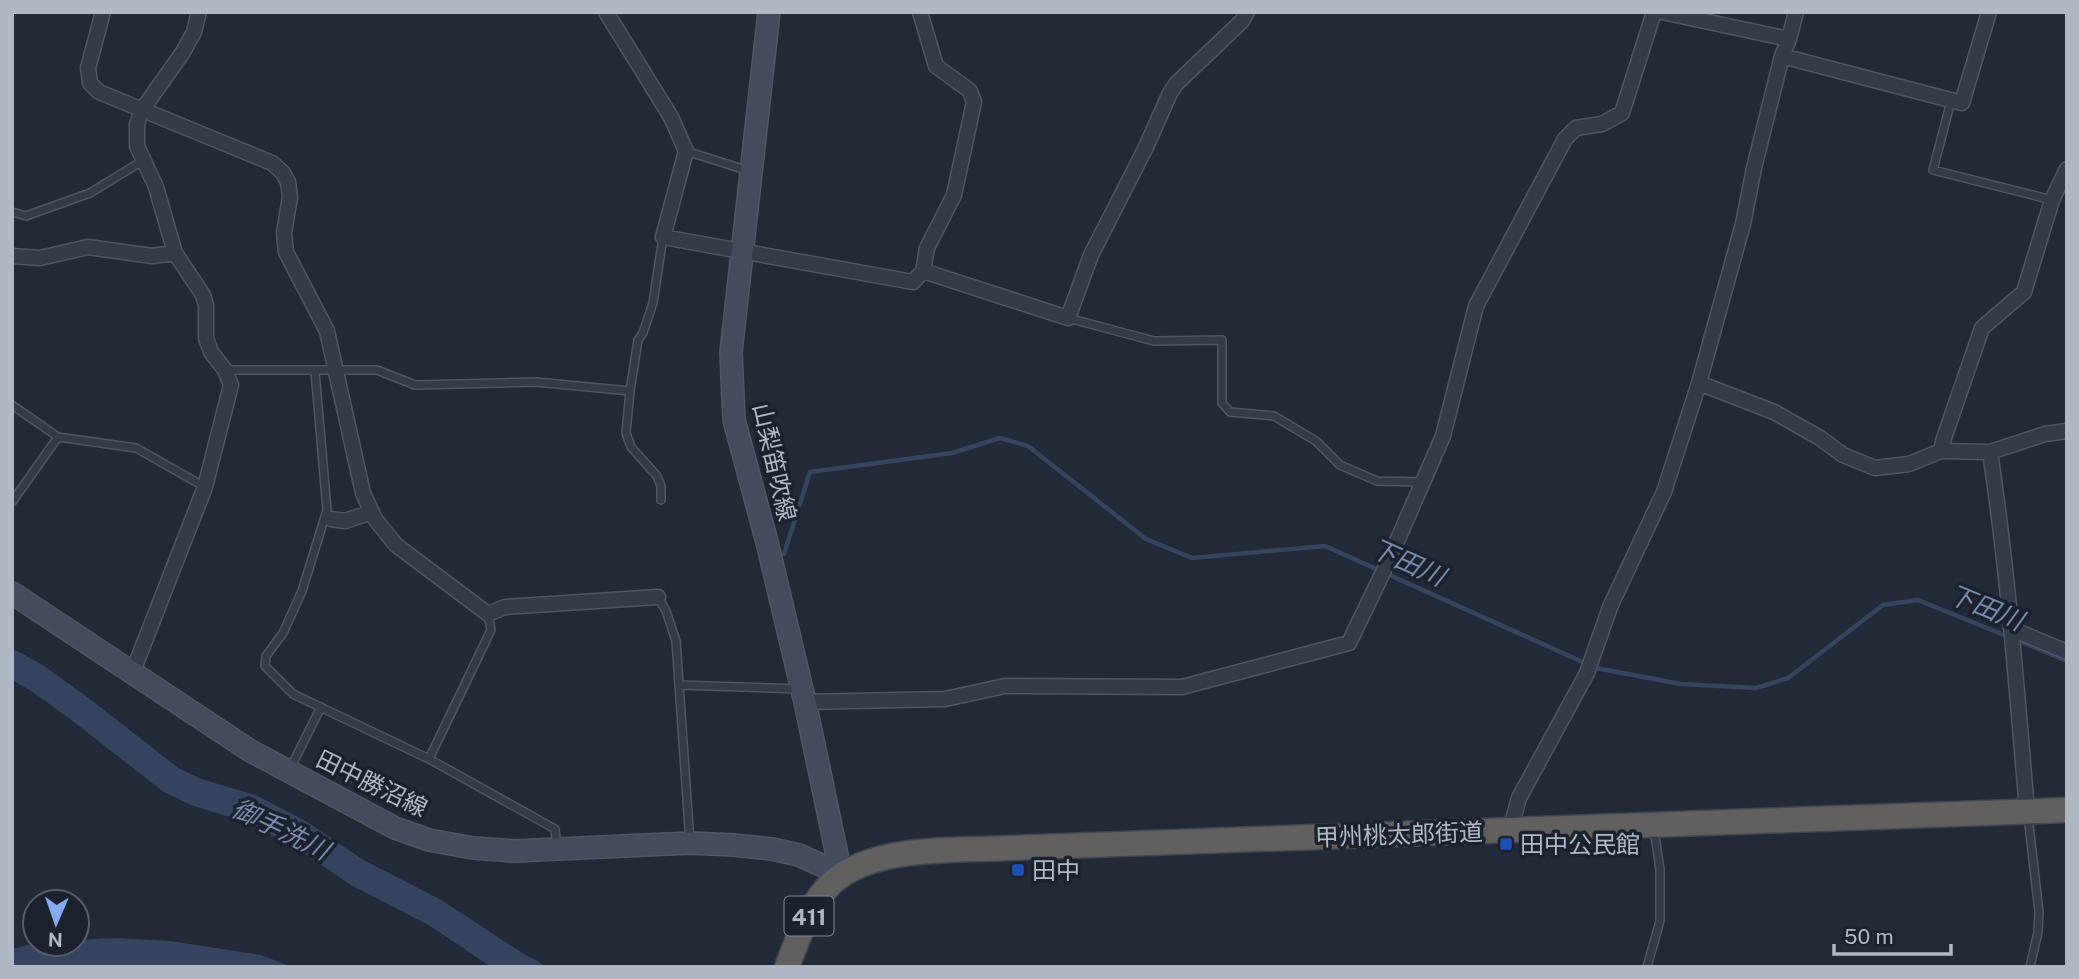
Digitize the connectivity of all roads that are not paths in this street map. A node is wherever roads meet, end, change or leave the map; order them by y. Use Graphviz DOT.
graph roads {
  1 [pos="103,12"];
  2 [pos="199,12"];
  3 [pos="606,12"];
  4 [pos="769,12"];
  5 [pos="920,12"];
  6 [pos="1247,12"];
  7 [pos="1654,12"];
  8 [pos="1662,12"];
  9 [pos="1796,12"];
  10 [pos="1989,12"];
  11 [pos="1789,39"];
  12 [pos="1782,56"];
  13 [pos="1951,101"];
  14 [pos="142,110"];
  15 [pos="686,152"];
  16 [pos="145,160"];
  17 [pos="751,172"];
  18 [pos="2065,175"];
  19 [pos="2052,200"];
  20 [pos="12,212"];
  21 [pos="663,237"];
  22 [pos="742,250"];
  23 [pos="175,253"];
  24 [pos="12,257"];
  25 [pos="923,271"];
  26 [pos="1068,318"];
  27 [pos="225,370"];
  28 [pos="315,371"];
  29 [pos="337,371"];
  30 [pos="1699,383"];
  31 [pos="630,391"];
  32 [pos="12,405"];
  33 [pos="2067,431"];
  34 [pos="58,437"];
  35 [pos="1941,451"];
  36 [pos="1990,452"];
  37 [pos="1423,481"];
  38 [pos="205,487"];
  39 [pos="661,500"];
  40 [pos="12,502"];
  41 [pos="372,512"];
  42 [pos="328,518"];
  43 [pos="12,593"];
  44 [pos="658,597"];
  45 [pos="488,614"];
  46 [pos="2012,631"];
  47 [pos="2067,652"];
  48 [pos="132,674"];
  49 [pos="679,685"];
  50 [pos="803,696"];
  51 [pos="321,707"];
  52 [pos="429,759"];
  53 [pos="289,771"];
  54 [pos="2067,810"];
  55 [pos="2028,811"];
  56 [pos="1654,825"];
  57 [pos="1510,830"];
  58 [pos="690,843"];
  59 [pos="557,849"];
  60 [pos="841,874"];
  61 [pos="794,966"];
  62 [pos="1647,967"];
  63 [pos="2030,967"];
  1 -- 14 [label="street"];
  2 -- 14 [label="street"];
  3 -- 15 [label="street"];
  4 -- 17 [label="main road, 山梨笛吹線"];
  5 -- 25 [label="street"];
  6 -- 26 [label="street"];
  7 -- 37 [label="street"];
  8 -- 11 [label="street"];
  9 -- 11 [label="street"];
  10 -- 13 [label="street"];
  11 -- 12 [label="street"];
  12 -- 13 [label="street"];
  12 -- 30 [label="street"];
  13 -- 19 [label="lane"];
  14 -- 16 [label="street"];
  14 -- 29 [label="street"];
  15 -- 17 [label="lane"];
  15 -- 21 [label="street"];
  16 -- 20 [label="lane"];
  16 -- 23 [label="street"];
  17 -- 22 [label="main road, 山梨笛吹線"];
  18 -- 19 [label="street"];
  19 -- 35 [label="street"];
  21 -- 22 [label="street"];
  21 -- 31 [label="lane"];
  22 -- 25 [label="street"];
  22 -- 50 [label="main road, 山梨笛吹線"];
  23 -- 24 [label="street"];
  23 -- 27 [label="street"];
  25 -- 26 [label="street"];
  26 -- 37 [label="lane"];
  27 -- 28 [label="lane"];
  27 -- 38 [label="street"];
  28 -- 29 [label="lane"];
  28 -- 42 [label="lane"];
  29 -- 31 [label="lane"];
  29 -- 41 [label="street"];
  30 -- 35 [label="street"];
  30 -- 57 [label="street"];
  31 -- 39 [label="lane"];
  32 -- 34 [label="lane"];
  33 -- 36 [label="street"];
  34 -- 38 [label="lane"];
  34 -- 40 [label="lane"];
  35 -- 36 [label="street"];
  36 -- 46 [label="street"];
  37 -- 50 [label="street"];
  38 -- 48 [label="street"];
  41 -- 42 [label="street"];
  41 -- 45 [label="street"];
  42 -- 51 [label="lane"];
  43 -- 48 [label="main road, 田中勝沼線"];
  44 -- 45 [label="street"];
  44 -- 49 [label="lane"];
  45 -- 52 [label="lane"];
  46 -- 47 [label="street"];
  46 -- 55 [label="street"];
  48 -- 53 [label="main road, 田中勝沼線"];
  49 -- 50 [label="lane"];
  49 -- 58 [label="lane"];
  50 -- 60 [label="main road, 山梨笛吹線"];
  51 -- 52 [label="lane"];
  51 -- 53 [label="lane"];
  52 -- 59 [label="lane"];
  53 -- 59 [label="main road, 田中勝沼線"];
  54 -- 55 [label="highway, 甲州桃太郎街道 / 411"];
  55 -- 56 [label="highway, 甲州桃太郎街道 / 411"];
  55 -- 63 [label="lane"];
  56 -- 57 [label="highway, 甲州桃太郎街道 / 411"];
  56 -- 62 [label="lane"];
  57 -- 60 [label="highway, 甲州桃太郎街道 / 411"];
  58 -- 59 [label="main road, 田中勝沼線"];
  58 -- 60 [label="main road, 田中勝沼線"];
  60 -- 61 [label="highway, 甲州桃太郎街道 / 411"];
}
